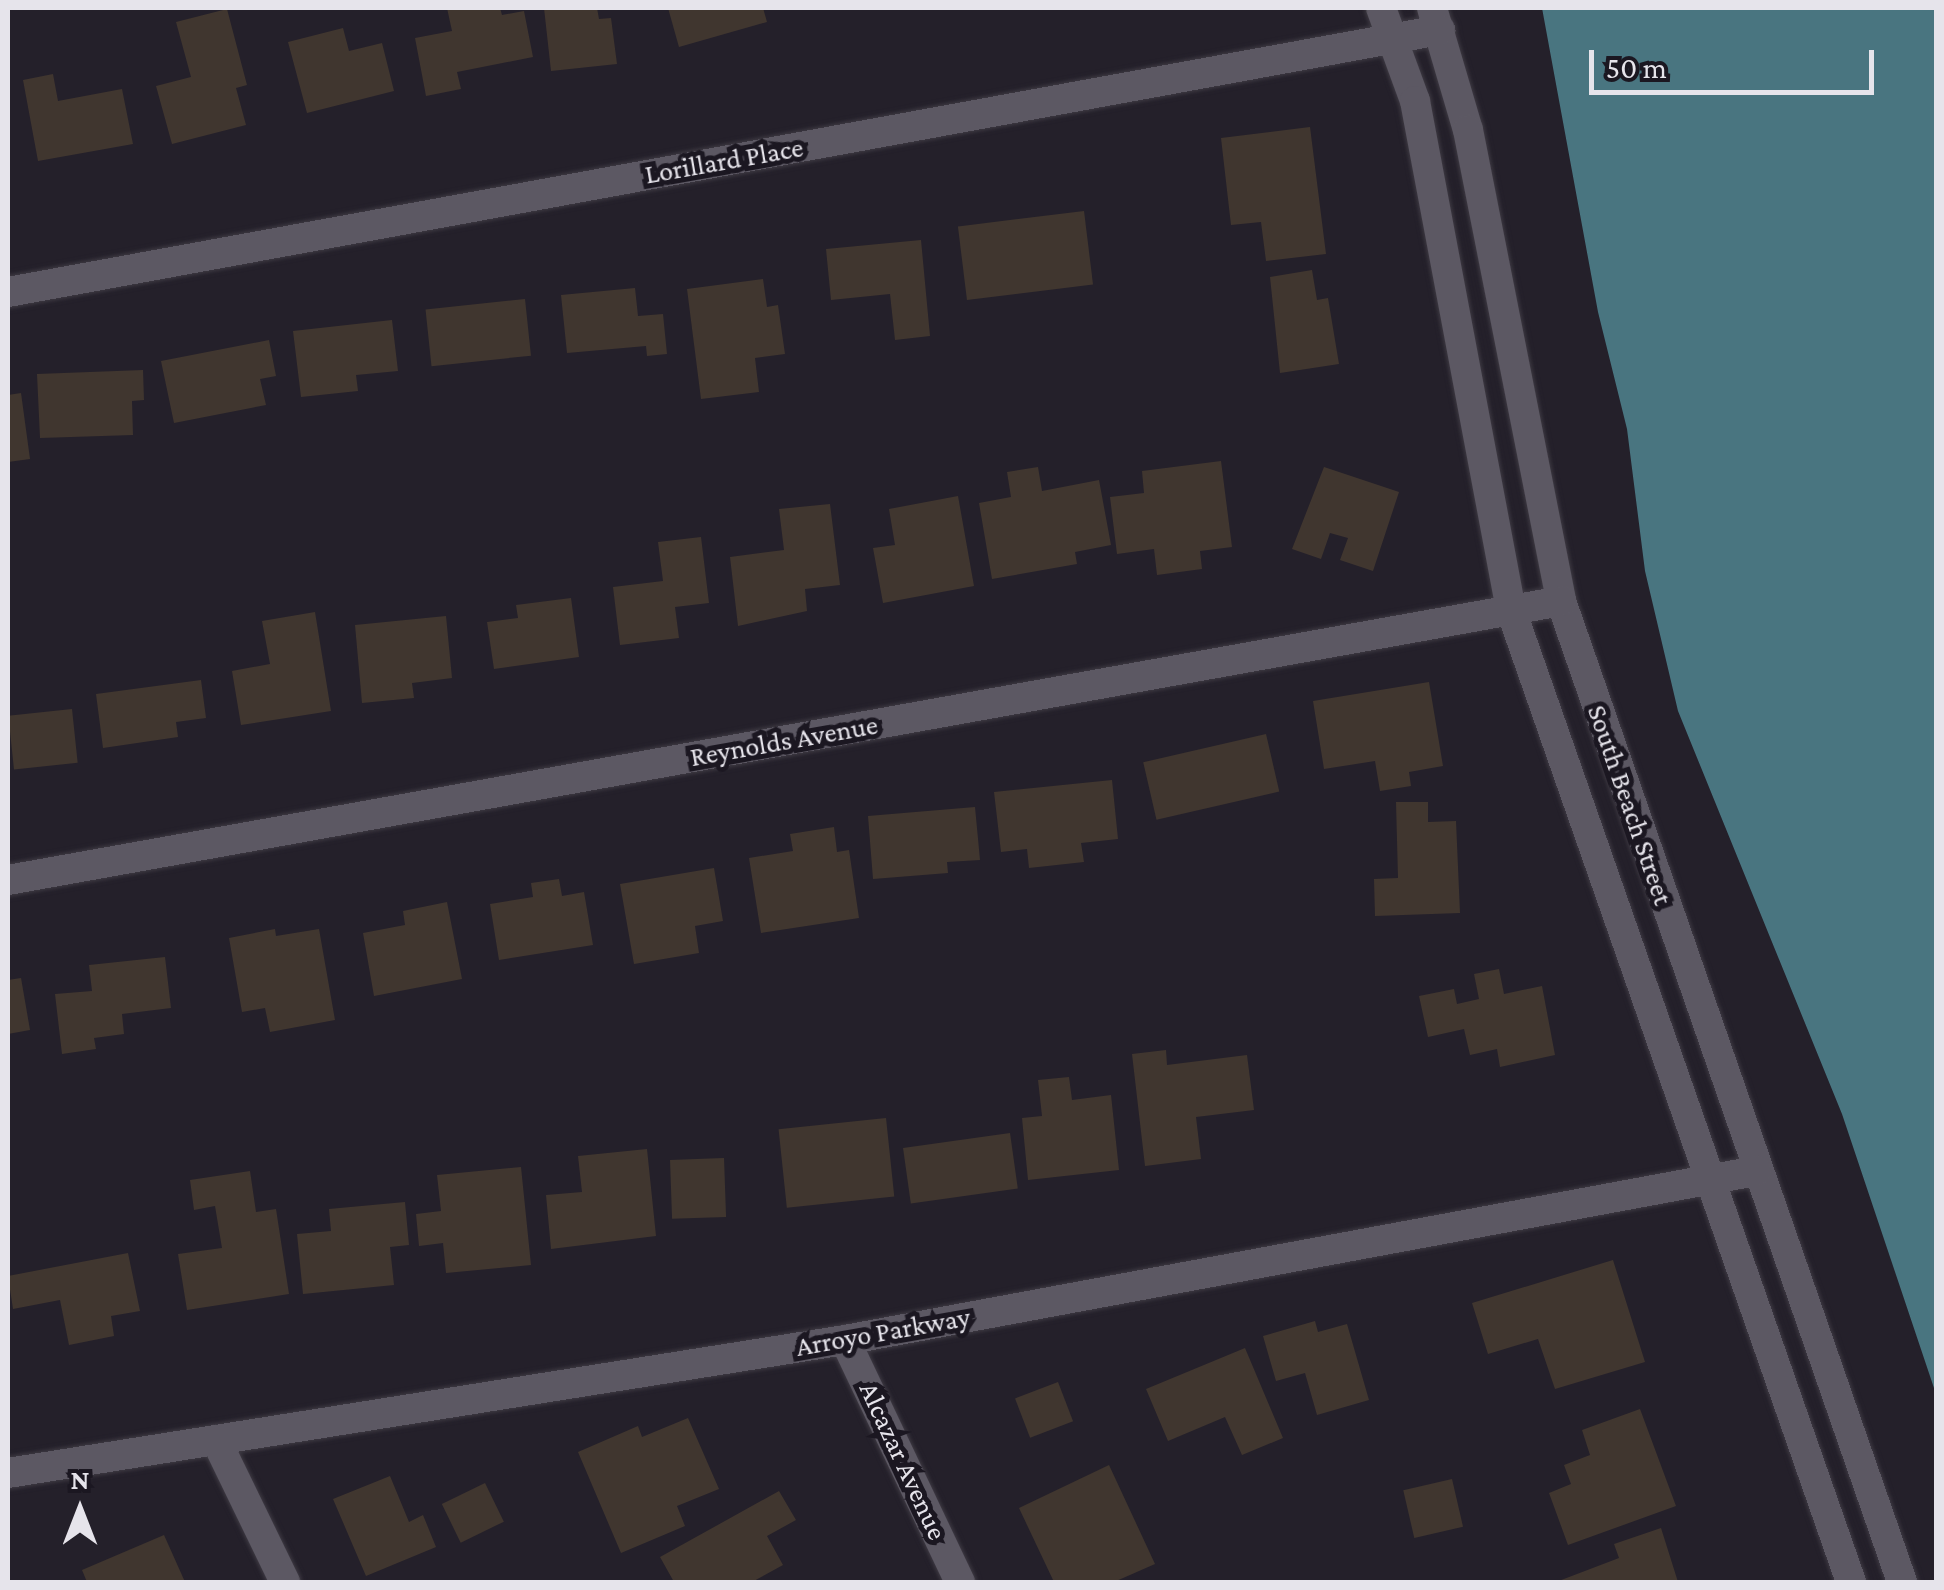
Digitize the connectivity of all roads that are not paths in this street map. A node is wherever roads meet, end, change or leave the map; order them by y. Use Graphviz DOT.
graph roads {
  1 [pos="1382,8"];
  2 [pos="1436,19"];
  3 [pos="1393,39"];
  4 [pos="8,292"];
  5 [pos="1561,602"];
  6 [pos="1511,610"];
  7 [pos="8,880"];
  8 [pos="1756,1171"];
  9 [pos="1709,1180"];
  10 [pos="845,1340"];
  11 [pos="216,1440"];
  12 [pos="8,1474"];
  13 [pos="285,1582"];
  14 [pos="960,1582"];
  15 [pos="1852,1582"];
  16 [pos="1902,1582"];
  1 -- 3 [label="street"];
  2 -- 3 [label="street, Lorillard Place"];
  2 -- 5 [label="street, South Beach Street"];
  3 -- 4 [label="street, Lorillard Place"];
  3 -- 6 [label="street"];
  5 -- 6 [label="street, Reynolds Avenue"];
  5 -- 8 [label="street, South Beach Street"];
  6 -- 7 [label="street, Reynolds Avenue"];
  6 -- 9 [label="street"];
  8 -- 9 [label="street, Arroyo Parkway"];
  8 -- 16 [label="street, South Beach Street"];
  9 -- 10 [label="street, Arroyo Parkway"];
  9 -- 15 [label="street"];
  10 -- 11 [label="street, Arroyo Parkway"];
  10 -- 14 [label="street, Alcazar Avenue"];
  11 -- 12 [label="street, Arroyo Parkway"];
  11 -- 13 [label="street"];
}
